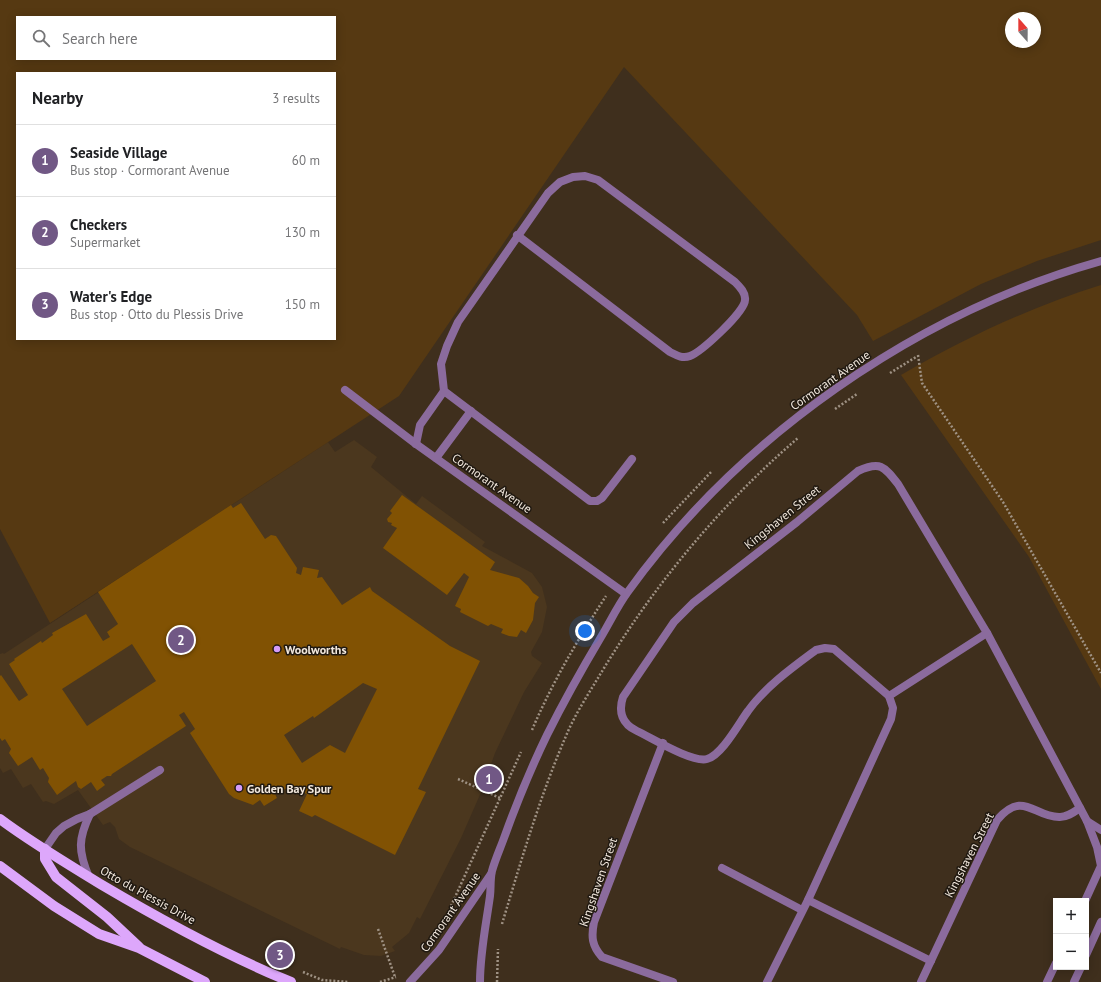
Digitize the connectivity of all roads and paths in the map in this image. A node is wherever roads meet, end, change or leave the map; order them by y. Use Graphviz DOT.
graph roads {
  1 [pos="517,235"];
  2 [pos="1101,261"];
  3 [pos="918,355"];
  4 [pos="345,390"];
  5 [pos="444,391"];
  6 [pos="471,411"];
  7 [pos="416,444"];
  8 [pos="436,458"];
  9 [pos="632,458"];
  10 [pos="714,469"];
  11 [pos="658,528"];
  12 [pos="614,585"];
  13 [pos="626,594"];
  14 [pos="987,632"];
  15 [pos="1101,673"];
  16 [pos="889,696"];
  17 [pos="531,732"];
  18 [pos="663,743"];
  19 [pos="524,746"];
  20 [pos="160,770"];
  21 [pos="458,779"];
  22 [pos="500,798"];
  23 [pos="517,803"];
  24 [pos="1080,808"];
  25 [pos="90,814"];
  26 [pos="0,819"];
  27 [pos="1088,821"];
  28 [pos="1101,830"];
  29 [pos="45,849"];
  30 [pos="0,866"];
  31 [pos="722,868"];
  32 [pos="492,873"];
  33 [pos="89,877"];
  34 [pos="1086,898"];
  35 [pos="808,900"];
  36 [pos="450,908"];
  37 [pos="802,910"];
  38 [pos="1101,922"];
  39 [pos="378,929"];
  40 [pos="139,948"];
  41 [pos="1089,948"];
  42 [pos="498,950"];
  43 [pos="931,961"];
  44 [pos="1053,969"];
  45 [pos="301,970"];
  46 [pos="1080,970"];
  47 [pos="395,977"];
  48 [pos="205,982"];
  49 [pos="291,982"];
  50 [pos="349,982"];
  51 [pos="410,982"];
  52 [pos="480,982"];
  53 [pos="498,982"];
  54 [pos="674,982"];
  55 [pos="768,982"];
  56 [pos="921,982"];
  57 [pos="1047,982"];
  58 [pos="1074,982"];
  1 -- 1 [label="street"];
  1 -- 5 [label="street"];
  2 -- 13 [label="street, Cormorant Avenue"];
  3 -- 15 [label="path"];
  4 -- 7 [label="street, Cormorant Avenue"];
  5 -- 6 [label="street"];
  5 -- 7 [label="street"];
  6 -- 8 [label="street"];
  6 -- 9 [label="street"];
  7 -- 8 [label="street, Cormorant Avenue"];
  8 -- 12 [label="street, Cormorant Avenue"];
  10 -- 11 [label="path"];
  12 -- 13 [label="street, Cormorant Avenue"];
  12 -- 17 [label="path"];
  13 -- 23 [label="street, Cormorant Avenue"];
  14 -- 16 [label="street"];
  14 -- 18 [label="street, Kingshaven Street"];
  14 -- 24 [label="street, Kingshaven Street"];
  16 -- 18 [label="street, Kingshaven Street"];
  16 -- 35 [label="street"];
  18 -- 54 [label="street, Kingshaven Street"];
  19 -- 22 [label="path"];
  20 -- 25 [label="street"];
  21 -- 22 [label="path"];
  22 -- 23 [label="path"];
  22 -- 36 [label="path"];
  23 -- 32 [label="street, Cormorant Avenue"];
  24 -- 27 [label="street, Kingshaven Street"];
  24 -- 43 [label="street, Kingshaven Street"];
  25 -- 29 [label="street"];
  25 -- 33 [label="street"];
  26 -- 29 [label="main road, Otto du Plessis Drive"];
  27 -- 28 [label="street, Kingshaven Street"];
  27 -- 34 [label="street, Kingshaven Street"];
  29 -- 33 [label="main road, Otto du Plessis Drive"];
  29 -- 40 [label="main road"];
  30 -- 40 [label="main road"];
  31 -- 37 [label="street"];
  32 -- 51 [label="street, Cormorant Avenue"];
  32 -- 52 [label="street, Cormorant Avenue"];
  33 -- 49 [label="main road, Otto du Plessis Drive"];
  35 -- 37 [label="street"];
  35 -- 43 [label="street"];
  37 -- 55 [label="street"];
  38 -- 41 [label="street"];
  39 -- 47 [label="path"];
  40 -- 48 [label="main road"];
  42 -- 53 [label="path"];
  43 -- 56 [label="street, Kingshaven Street"];
  44 -- 57 [label="street"];
  45 -- 50 [label="path"];
  46 -- 58 [label="street"];
}
